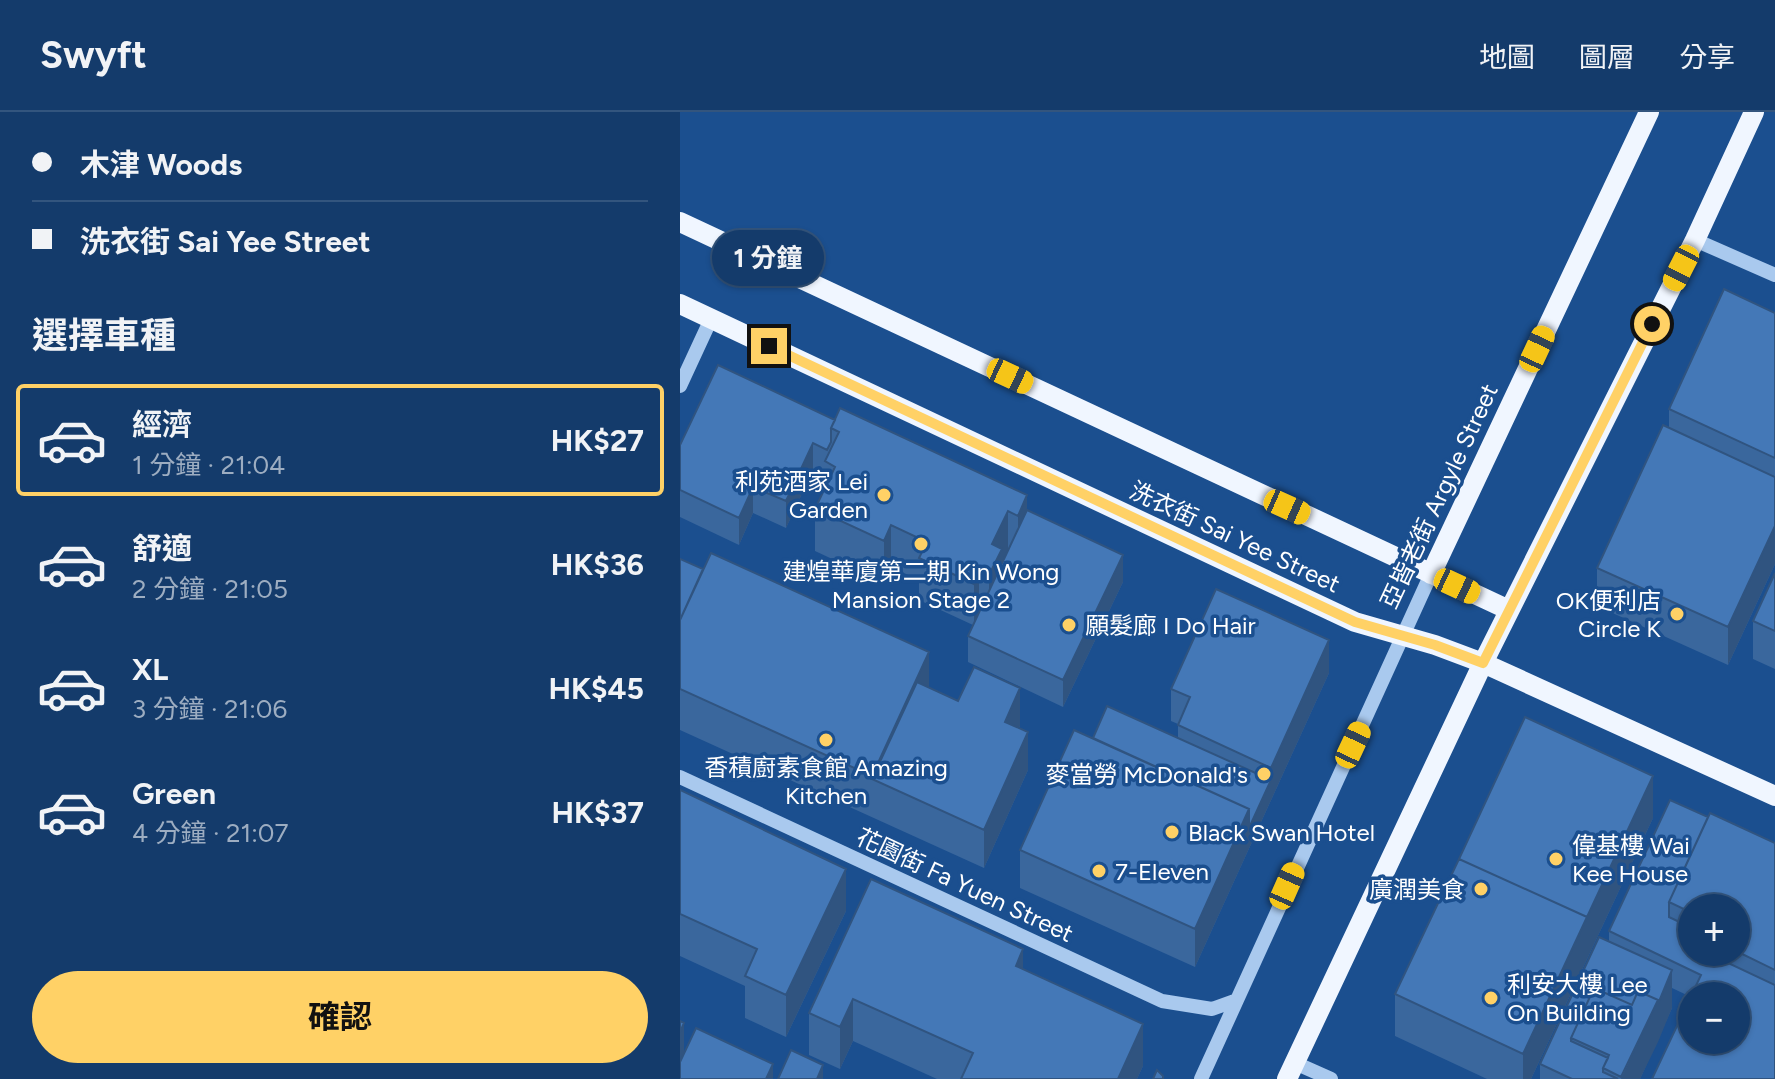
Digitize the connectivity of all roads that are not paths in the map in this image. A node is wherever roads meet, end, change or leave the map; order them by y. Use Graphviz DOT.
graph roads {
  1 [pos="1649,112"];
  2 [pos="1754,112"];
  3 [pos="680,222"];
  4 [pos="1695,240"];
  5 [pos="1775,275"];
  6 [pos="680,304"];
  7 [pos="711,319"];
  8 [pos="680,386"];
  9 [pos="1431,574"];
  10 [pos="1509,610"];
  11 [pos="1401,637"];
  12 [pos="1483,663"];
  13 [pos="680,777"];
  14 [pos="1775,796"];
  15 [pos="1237,1000"];
  16 [pos="1291,1071"];
  17 [pos="1201,1079"];
  18 [pos="1331,1079"];
  1 -- 9 [label="main road, 亞皆老街 Argyle Street"];
  2 -- 4 [label="main road"];
  3 -- 9 [label="main road, 洗衣街 Sai Yee Street"];
  4 -- 5 [label="street"];
  4 -- 10 [label="main road"];
  6 -- 7 [label="main road, 洗衣街 Sai Yee Street"];
  7 -- 8 [label="street"];
  7 -- 11 [label="main road, 洗衣街 Sai Yee Street"];
  9 -- 10 [label="main road, 洗衣街 Sai Yee Street"];
  9 -- 11 [label="street, 亞皆老街 Argyle Street"];
  10 -- 12 [label="main road"];
  11 -- 12 [label="main road, 洗衣街 Sai Yee Street"];
  11 -- 15 [label="street, 亞皆老街 Argyle Street"];
  12 -- 14 [label="main road, 洗衣街 Sai Yee Street"];
  12 -- 16 [label="main road"];
  13 -- 15 [label="street, 花園街 Fa Yuen Street"];
  15 -- 17 [label="street, 亞皆老街 Argyle Street"];
  16 -- 18 [label="street"];
}
